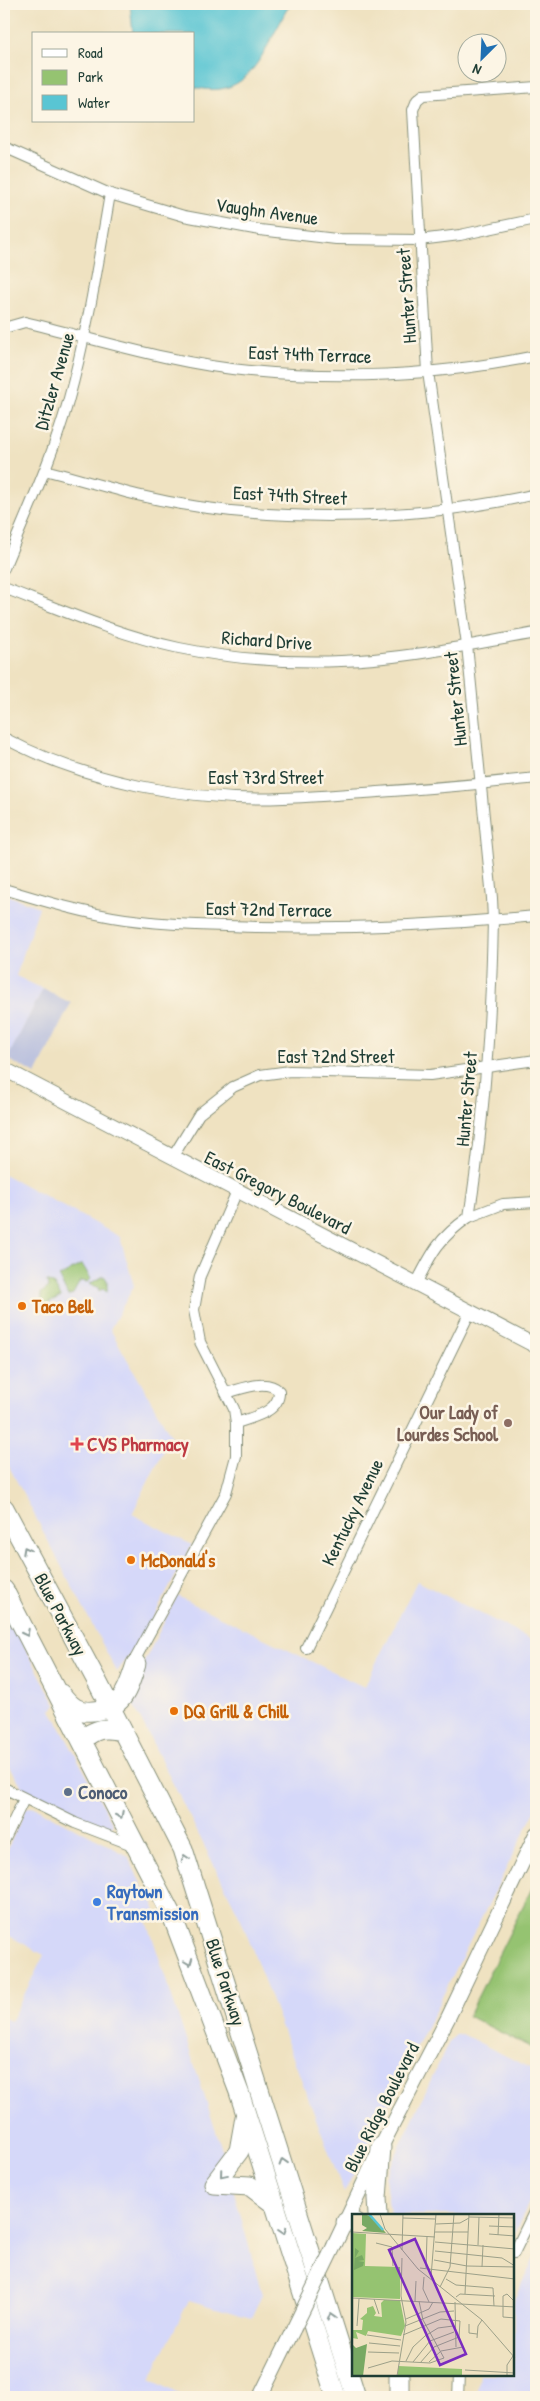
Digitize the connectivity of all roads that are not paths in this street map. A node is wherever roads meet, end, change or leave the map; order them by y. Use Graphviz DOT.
graph roads {
  1 [pos="536,87"];
  2 [pos="4,147"];
  3 [pos="110,194"];
  4 [pos="536,218"];
  5 [pos="419,240"];
  6 [pos="4,328"];
  7 [pos="85,337"];
  8 [pos="536,356"];
  9 [pos="428,372"];
  10 [pos="45,470"];
  11 [pos="536,494"];
  12 [pos="447,508"];
  13 [pos="4,568"];
  14 [pos="4,588"];
  15 [pos="536,633"];
  16 [pos="467,645"];
  17 [pos="4,738"];
  18 [pos="536,778"];
  19 [pos="482,785"];
  20 [pos="4,889"];
  21 [pos="536,916"];
  22 [pos="493,920"];
  23 [pos="536,1060"];
  24 [pos="488,1066"];
  25 [pos="4,1069"];
  26 [pos="172,1158"];
  27 [pos="236,1191"];
  28 [pos="536,1202"];
  29 [pos="469,1217"];
  30 [pos="416,1284"];
  31 [pos="470,1312"];
  32 [pos="536,1346"];
  33 [pos="226,1393"];
  34 [pos="236,1423"];
  35 [pos="4,1508"];
  36 [pos="4,1590"];
  37 [pos="8,1610"];
  38 [pos="306,1648"];
  39 [pos="135,1664"];
  40 [pos="99,1686"];
  41 [pos="55,1688"];
  42 [pos="110,1707"];
  43 [pos="122,1731"];
  44 [pos="82,1740"];
  45 [pos="4,1788"];
  46 [pos="24,1799"];
  47 [pos="536,1834"];
  48 [pos="4,1841"];
  49 [pos="136,1846"];
  50 [pos="246,2113"];
  51 [pos="381,2147"];
  52 [pos="274,2204"];
  53 [pos="536,2208"];
  54 [pos="353,2214"];
  55 [pos="378,2214"];
  56 [pos="350,2222"];
  57 [pos="515,2251"];
  58 [pos="399,2376"];
  59 [pos="459,2376"];
  60 [pos="260,2397"];
  61 [pos="336,2397"];
  62 [pos="356,2397"];
  63 [pos="399,2397"];
  64 [pos="458,2397"];
  1 -- 5 [label="street, Hunter Street"];
  2 -- 3 [label="street, Vaughn Avenue"];
  3 -- 5 [label="street, Vaughn Avenue"];
  3 -- 7 [label="street, Ditzler Avenue"];
  4 -- 5 [label="street, Vaughn Avenue"];
  5 -- 9 [label="street, Hunter Street"];
  6 -- 7 [label="street, East 74th Terrace"];
  7 -- 9 [label="street, East 74th Terrace"];
  7 -- 10 [label="street, Ditzler Avenue"];
  8 -- 9 [label="street, East 74th Terrace"];
  9 -- 12 [label="street, Hunter Street"];
  10 -- 12 [label="street, East 74th Street"];
  10 -- 13 [label="street, Ditzler Avenue"];
  11 -- 12 [label="street, East 74th Street"];
  12 -- 16 [label="street, Hunter Street"];
  14 -- 16 [label="street, Richard Drive"];
  15 -- 16 [label="street, Richard Drive"];
  16 -- 19 [label="street, Hunter Street"];
  17 -- 19 [label="street, East 73rd Street"];
  18 -- 19 [label="street, East 73rd Street"];
  19 -- 22 [label="street, Hunter Street"];
  20 -- 22 [label="street, East 72nd Terrace"];
  21 -- 22 [label="street, East 72nd Terrace"];
  22 -- 24 [label="street, Hunter Street"];
  23 -- 24 [label="street, East 72nd Street"];
  24 -- 26 [label="street, East 72nd Street"];
  24 -- 29 [label="street, Hunter Street"];
  25 -- 26 [label="main road, East Gregory Boulevard"];
  26 -- 27 [label="main road, East Gregory Boulevard"];
  27 -- 30 [label="main road, East Gregory Boulevard"];
  27 -- 33 [label="street"];
  28 -- 29 [label="street"];
  29 -- 30 [label="street"];
  30 -- 31 [label="main road, East Gregory Boulevard"];
  31 -- 32 [label="main road, East Gregory Boulevard"];
  31 -- 38 [label="street, Kentucky Avenue"];
  33 -- 34 [label="street"];
  33 -- 34 [label="street"];
  34 -- 39 [label="street"];
  40 -- 35 [label="highway, Blue Parkway, one-way"];
  36 -- 37 [label="highway, Blue Parkway"];
  37 -- 41 [label="highway, Blue Parkway, one-way"];
  39 -- 40 [label="highway"];
  39 -- 42 [label="highway"];
  40 -- 42 [label="highway, Blue Parkway"];
  41 -- 42 [label="highway"];
  41 -- 44 [label="highway, Blue Parkway"];
  42 -- 43 [label="highway, Blue Parkway"];
  43 -- 44 [label="highway"];
  62 -- 43 [label="highway, Blue Parkway, one-way"];
  44 -- 49 [label="highway, Blue Parkway, one-way"];
  45 -- 46 [label="street"];
  46 -- 48 [label="street"];
  46 -- 49 [label="street"];
  47 -- 51 [label="main road, Blue Ridge Boulevard"];
  49 -- 50 [label="highway, Blue Parkway, one-way"];
  50 -- 52 [label="highway, Blue Parkway"];
  50 -- 52 [label="highway, one-way"];
  51 -- 54 [label="main road, Blue Ridge Boulevard"];
  51 -- 55 [label="highway"];
  52 -- 61 [label="highway, Blue Parkway, one-way"];
  53 -- 57 [label="street"];
  56 -- 60 [label="main road, Blue Ridge Boulevard, bridge"];
  58 -- 63 [label="highway"];
  59 -- 64 [label="street"];
}
